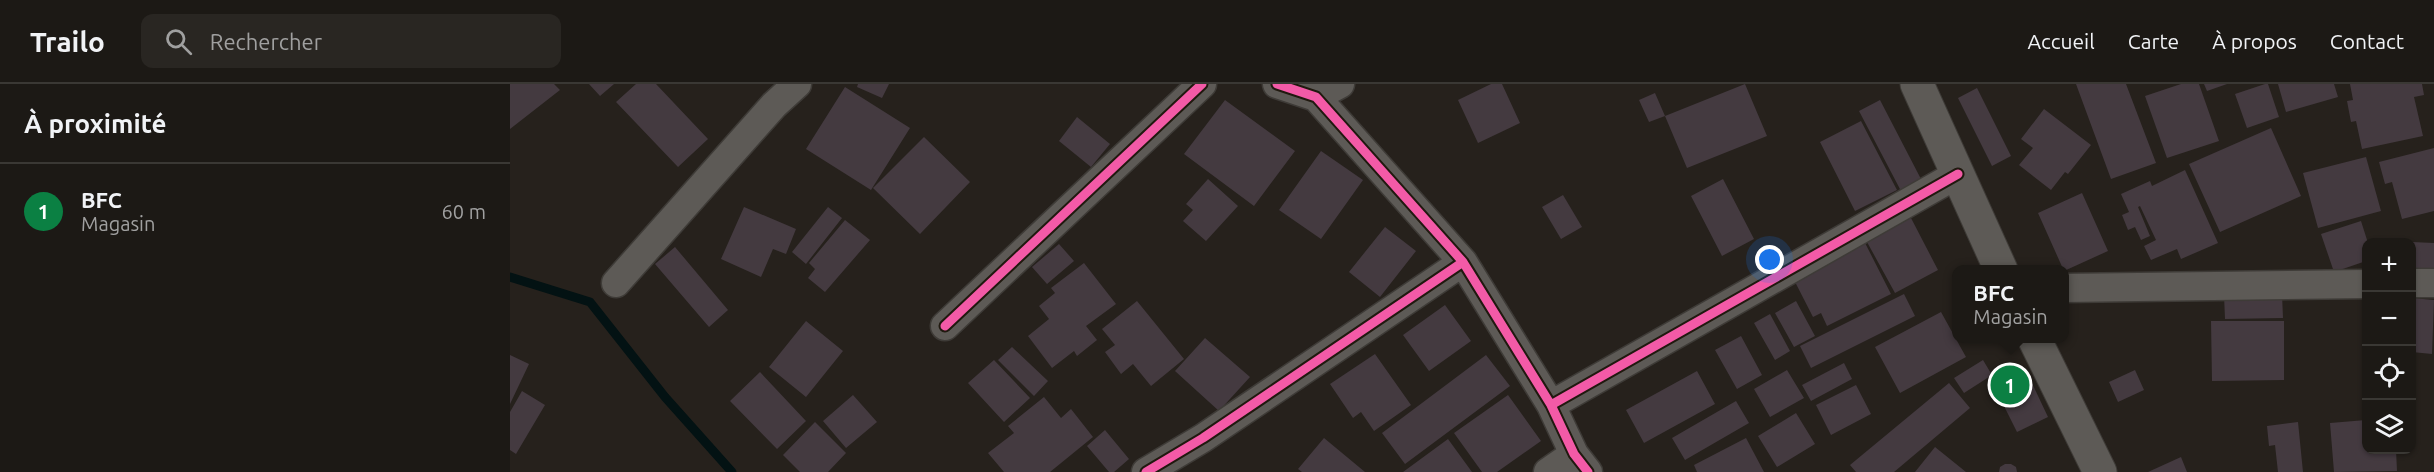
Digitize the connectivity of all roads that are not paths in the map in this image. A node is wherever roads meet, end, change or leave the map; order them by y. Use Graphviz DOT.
graph roads {
  1 [pos="797,84"];
  2 [pos="1202,84"];
  3 [pos="1277,84"];
  4 [pos="1918,84"];
  5 [pos="1328,90"];
  6 [pos="1958,174"];
  7 [pos="1463,262"];
  8 [pos="1999,265"];
  9 [pos="616,283"];
  10 [pos="2434,283"];
  11 [pos="2362,284"];
  12 [pos="2416,284"];
  13 [pos="2069,288"];
  14 [pos="945,326"];
  15 [pos="2036,343"];
  16 [pos="1551,405"];
  17 [pos="1581,463"];
  18 [pos="1146,472"];
  19 [pos="1548,472"];
  20 [pos="2100,472"];
  1 -- 9 [label="street"];
  2 -- 14 [label="street"];
  3 -- 5 [label="street"];
  4 -- 6 [label="street"];
  5 -- 7 [label="street"];
  6 -- 8 [label="street"];
  6 -- 16 [label="street"];
  7 -- 16 [label="street"];
  7 -- 18 [label="street"];
  10 -- 12 [label="street"];
  11 -- 13 [label="street"];
  15 -- 20 [label="street"];
  16 -- 17 [label="street"];
  17 -- 19 [label="street"];
}
